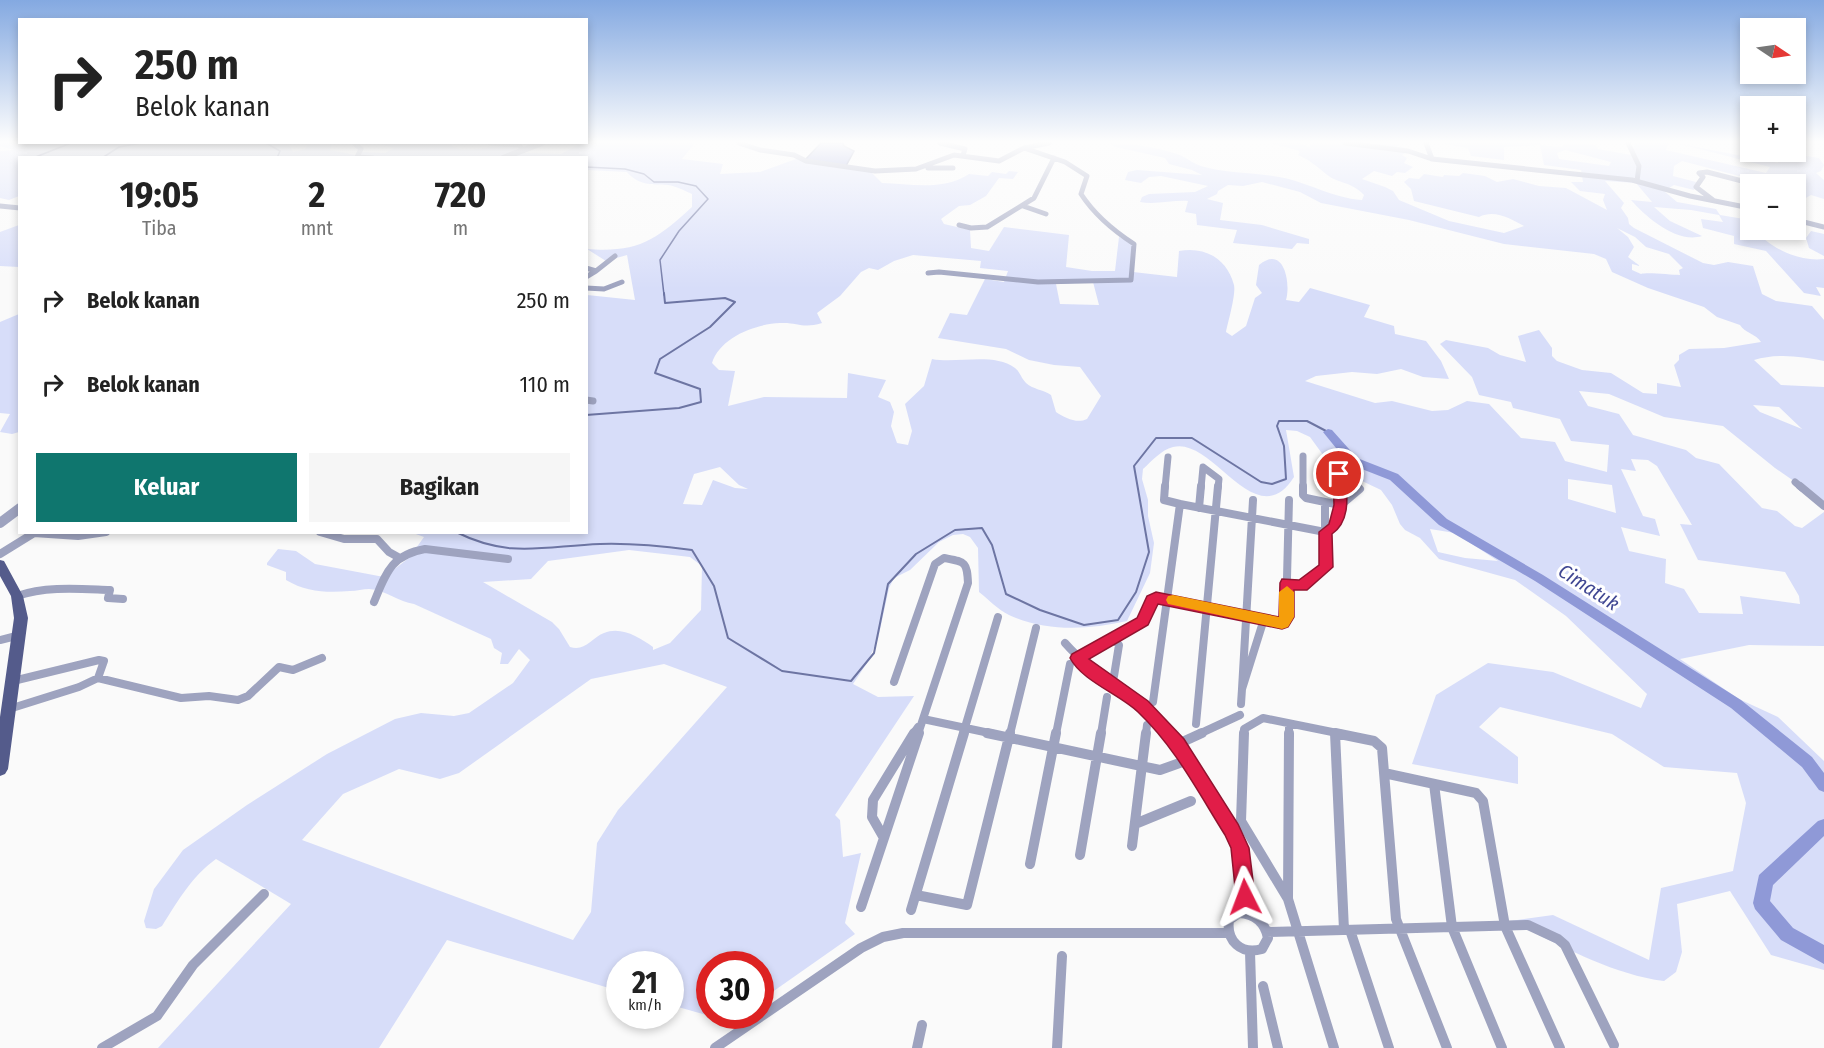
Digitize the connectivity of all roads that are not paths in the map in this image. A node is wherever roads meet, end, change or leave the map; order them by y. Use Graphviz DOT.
graph roads {
  1 [pos="1039,192"];
  2 [pos="1083,192"];
  3 [pos="1676,192"];
  4 [pos="1702,192"];
  5 [pos="1713,200"];
  6 [pos="0,206"];
  7 [pos="1023,206"];
  8 [pos="1740,206"];
  9 [pos="18,208"];
  10 [pos="1046,214"];
  11 [pos="1806,222"];
  12 [pos="959,225"];
  13 [pos="1824,227"];
  14 [pos="615,256"];
  15 [pos="588,269"];
  16 [pos="596,271"];
  17 [pos="928,273"];
  18 [pos="588,276"];
  19 [pos="622,282"];
  20 [pos="588,288"];
  21 [pos="1303,456"];
  22 [pos="1168,457"];
  23 [pos="1795,482"];
  24 [pos="1253,500"];
  25 [pos="1289,500"];
  26 [pos="1325,502"];
  27 [pos="1180,504"];
  28 [pos="1341,505"];
  29 [pos="1824,506"];
  30 [pos="1199,508"];
  31 [pos="18,510"];
  32 [pos="1216,511"];
  33 [pos="1252,518"];
  34 [pos="0,523"];
  35 [pos="1288,525"];
  36 [pos="1325,532"];
  37 [pos="32,534"];
  38 [pos="49,534"];
  39 [pos="92,534"];
  40 [pos="327,534"];
  41 [pos="0,554"];
  42 [pos="398,557"];
  43 [pos="508,559"];
  44 [pos="0,564"];
  45 [pos="1287,583"];
  46 [pos="17,596"];
  47 [pos="123,598"];
  48 [pos="1167,599"];
  49 [pos="374,602"];
  50 [pos="1207,607"];
  51 [pos="1246,616"];
  52 [pos="998,617"];
  53 [pos="1264,619"];
  54 [pos="1036,628"];
  55 [pos="20,635"];
  56 [pos="1113,639"];
  57 [pos="0,640"];
  58 [pos="1065,643"];
  59 [pos="322,658"];
  60 [pos="1074,661"];
  61 [pos="1114,676"];
  62 [pos="98,678"];
  63 [pos="13,681"];
  64 [pos="894,682"];
  65 [pos="1242,689"];
  66 [pos="1107,697"];
  67 [pos="1153,702"];
  68 [pos="1241,704"];
  69 [pos="9,709"];
  70 [pos="1240,715"];
  71 [pos="923,719"];
  72 [pos="1196,723"];
  73 [pos="1289,724"];
  74 [pos="1147,725"];
  75 [pos="965,728"];
  76 [pos="1335,733"];
  77 [pos="1009,738"];
  78 [pos="1178,744"];
  79 [pos="1053,747"];
  80 [pos="1097,757"];
  81 [pos="1188,760"];
  82 [pos="1142,767"];
  83 [pos="0,769"];
  84 [pos="1384,773"];
  85 [pos="1434,784"];
  86 [pos="1191,801"];
  87 [pos="1135,824"];
  88 [pos="884,838"];
  89 [pos="1132,846"];
  90 [pos="1080,855"];
  91 [pos="1030,864"];
  92 [pos="264,894"];
  93 [pos="916,895"];
  94 [pos="1288,899"];
  95 [pos="861,907"];
  96 [pos="911,910"];
  97 [pos="1246,913"];
  98 [pos="1505,926"];
  99 [pos="1452,927"];
  100 [pos="1400,928"];
  101 [pos="1347,930"];
  102 [pos="1298,931"];
  103 [pos="1267,932"];
  104 [pos="1228,933"];
  105 [pos="1250,952"];
  106 [pos="1062,956"];
  107 [pos="1263,986"];
  108 [pos="922,1025"];
  109 [pos="1614,1045"];
  110 [pos="102,1048"];
  111 [pos="715,1048"];
  112 [pos="917,1048"];
  113 [pos="1057,1048"];
  114 [pos="1253,1048"];
  115 [pos="1278,1048"];
  116 [pos="1334,1048"];
  117 [pos="1389,1048"];
  118 [pos="1447,1048"];
  119 [pos="1502,1048"];
  120 [pos="1560,1048"];
  1 -- 7 [label="street"];
  2 -- 17 [label="street"];
  3 -- 5 [label="street"];
  4 -- 5 [label="street"];
  5 -- 8 [label="street"];
  6 -- 9 [label="street"];
  7 -- 10 [label="street"];
  7 -- 12 [label="street"];
  11 -- 13 [label="street"];
  14 -- 16 [label="street"];
  15 -- 16 [label="street"];
  16 -- 18 [label="street"];
  19 -- 20 [label="street"];
  21 -- 26 [label="street"];
  22 -- 27 [label="street"];
  23 -- 29 [label="street"];
  24 -- 33 [label="street"];
  25 -- 35 [label="street"];
  26 -- 28 [label="street"];
  26 -- 36 [label="street"];
  27 -- 30 [label="street"];
  27 -- 48 [label="street"];
  28 -- 28 [label="street"];
  28 -- 36 [label="street"];
  30 -- 32 [label="street"];
  30 -- 32 [label="street"];
  31 -- 34 [label="street"];
  32 -- 33 [label="street"];
  32 -- 50 [label="street"];
  33 -- 35 [label="street"];
  33 -- 51 [label="street"];
  35 -- 36 [label="street"];
  35 -- 45 [label="street"];
  36 -- 45 [label="street"];
  37 -- 41 [label="street"];
  38 -- 39 [label="street"];
  40 -- 42 [label="street"];
  42 -- 43 [label="street"];
  42 -- 49 [label="street"];
  44 -- 46 [label="main road"];
  45 -- 53 [label="street"];
  46 -- 47 [label="street"];
  46 -- 55 [label="main road"];
  48 -- 50 [label="street"];
  48 -- 56 [label="street"];
  48 -- 67 [label="street"];
  50 -- 51 [label="street"];
  50 -- 72 [label="street"];
  51 -- 53 [label="street"];
  51 -- 65 [label="street"];
  52 -- 75 [label="street"];
  53 -- 65 [label="street"];
  54 -- 77 [label="street"];
  55 -- 57 [label="street"];
  55 -- 63 [label="main road"];
  56 -- 60 [label="street"];
  56 -- 61 [label="street"];
  58 -- 60 [label="street"];
  59 -- 62 [label="street"];
  60 -- 78 [label="street"];
  60 -- 79 [label="street"];
  62 -- 63 [label="street"];
  62 -- 69 [label="street"];
  63 -- 69 [label="main road"];
  64 -- 71 [label="street"];
  65 -- 68 [label="street"];
  66 -- 80 [label="street"];
  69 -- 83 [label="main road"];
  70 -- 78 [label="street"];
  71 -- 75 [label="street"];
  71 -- 88 [label="street"];
  71 -- 88 [label="street"];
  73 -- 76 [label="street"];
  73 -- 94 [label="street"];
  73 -- 94 [label="street"];
  74 -- 82 [label="street"];
  75 -- 77 [label="street"];
  75 -- 93 [label="street"];
  76 -- 84 [label="street"];
  76 -- 101 [label="street"];
  77 -- 79 [label="street"];
  77 -- 93 [label="street"];
  78 -- 81 [label="street"];
  79 -- 80 [label="street"];
  79 -- 91 [label="street"];
  80 -- 82 [label="street"];
  80 -- 90 [label="street"];
  81 -- 82 [label="street"];
  81 -- 97 [label="street"];
  82 -- 87 [label="street"];
  84 -- 85 [label="street"];
  84 -- 100 [label="street"];
  85 -- 98 [label="street"];
  85 -- 99 [label="street"];
  86 -- 87 [label="street"];
  87 -- 89 [label="street"];
  88 -- 95 [label="street"];
  92 -- 110 [label="street"];
  93 -- 96 [label="street"];
  94 -- 102 [label="street"];
  97 -- 103 [label="street"];
  97 -- 104 [label="street"];
  98 -- 99 [label="street"];
  98 -- 109 [label="street"];
  98 -- 120 [label="street"];
  99 -- 100 [label="street"];
  99 -- 119 [label="street"];
  100 -- 101 [label="street"];
  100 -- 118 [label="street"];
  101 -- 102 [label="street"];
  101 -- 117 [label="street"];
  102 -- 103 [label="street"];
  102 -- 116 [label="street"];
  103 -- 105 [label="street"];
  104 -- 105 [label="street"];
  104 -- 111 [label="street"];
  105 -- 114 [label="street"];
  106 -- 113 [label="street"];
  107 -- 115 [label="street"];
  108 -- 112 [label="street"];
}
